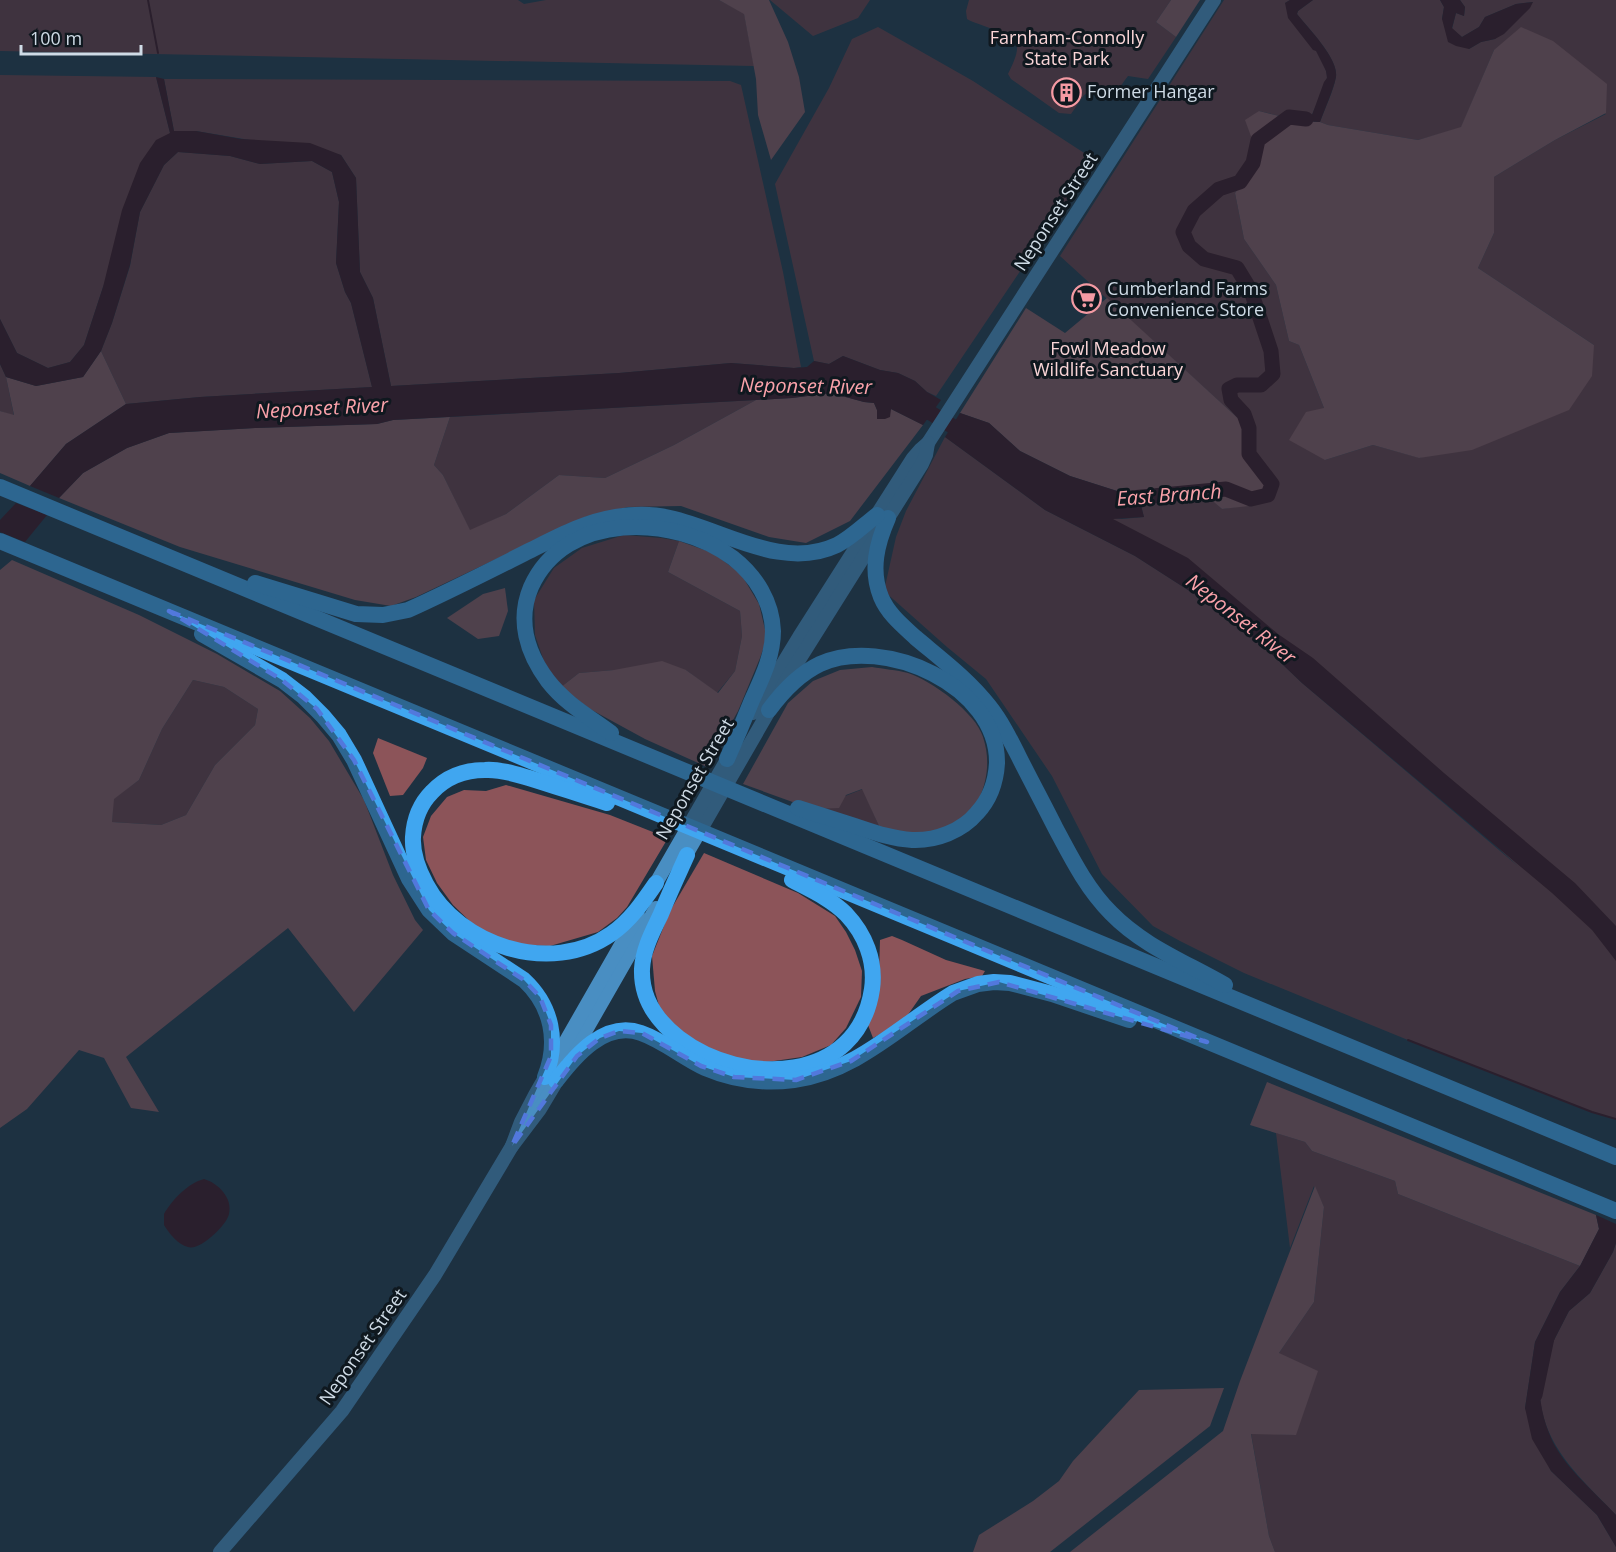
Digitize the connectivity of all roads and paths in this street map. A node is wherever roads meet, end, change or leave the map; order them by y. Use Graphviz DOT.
graph roads {
  1 [pos="1214,0"];
  2 [pos="4,489"];
  3 [pos="882,517"];
  4 [pos="0,541"];
  5 [pos="201,570"];
  6 [pos="169,611"];
  7 [pos="770,710"];
  8 [pos="638,752"];
  9 [pos="733,761"];
  10 [pos="730,790"];
  11 [pos="659,814"];
  12 [pos="681,853"];
  13 [pos="754,854"];
  14 [pos="656,883"];
  15 [pos="1285,1021"];
  16 [pos="1207,1042"];
  17 [pos="551,1079"];
  18 [pos="1613,1156"];
  19 [pos="1616,1211"];
  20 [pos="220,1552"];
  1 -- 3 [label="main road, Neponset Street"];
  2 -- 5 [label="highway"];
  3 -- 5 [label="highway"];
  3 -- 7 [label="main road, Neponset Street"];
  3 -- 9 [label="main road, Neponset Street"];
  3 -- 15 [label="highway"];
  4 -- 6 [label="highway"];
  5 -- 8 [label="highway"];
  6 -- 11 [label="highway"];
  6 -- 17 [label="highway"];
  7 -- 9 [label="main road, Neponset Street"];
  7 -- 10 [label="highway"];
  8 -- 9 [label="highway"];
  8 -- 10 [label="highway"];
  9 -- 12 [label="main road, Neponset Street"];
  10 -- 15 [label="highway"];
  11 -- 13 [label="highway"];
  11 -- 14 [label="highway"];
  12 -- 13 [label="highway"];
  12 -- 14 [label="main road, Neponset Street"];
  12 -- 17 [label="main road, Neponset Street"];
  13 -- 16 [label="highway"];
  14 -- 17 [label="main road, Neponset Street"];
  15 -- 18 [label="highway"];
  16 -- 17 [label="highway"];
  16 -- 19 [label="highway"];
  17 -- 20 [label="main road, Neponset Street"];
}
